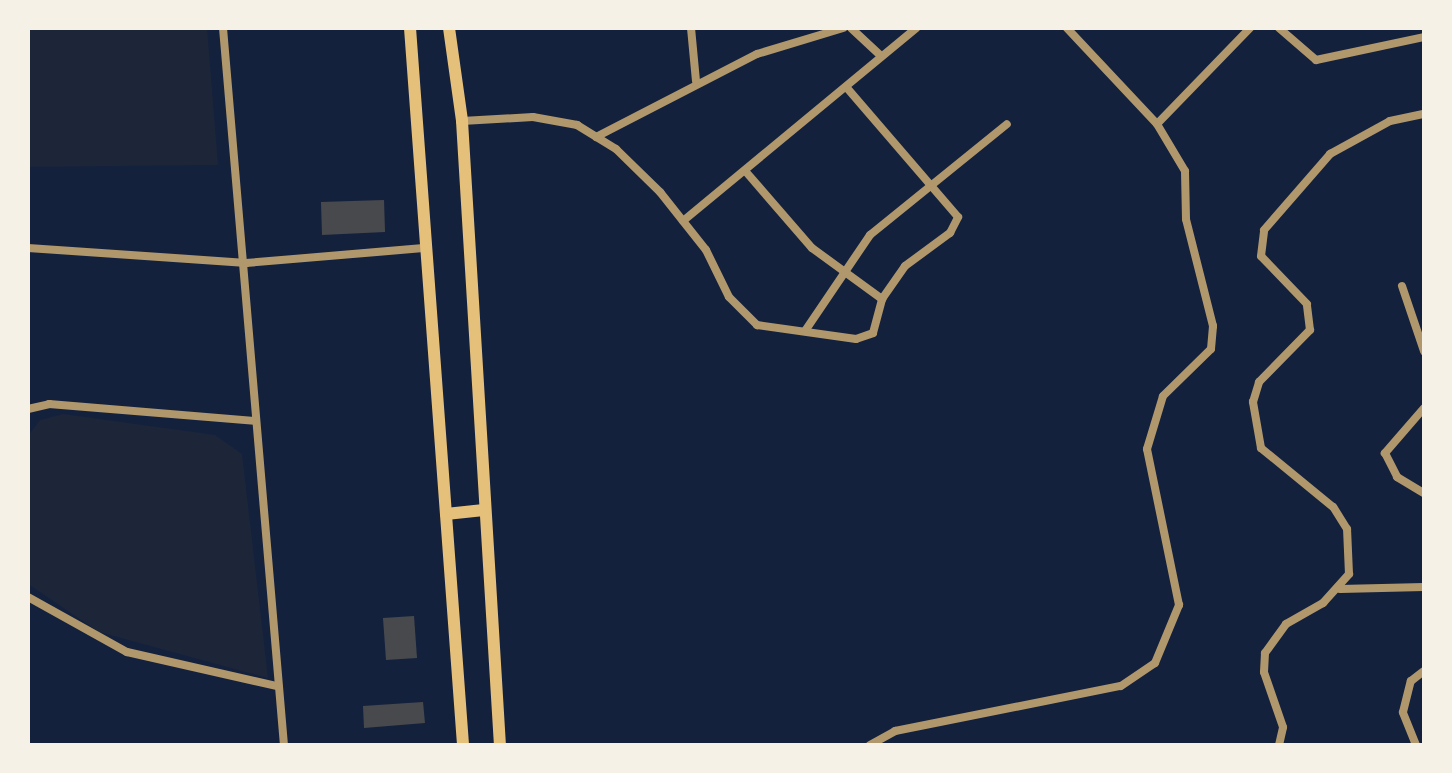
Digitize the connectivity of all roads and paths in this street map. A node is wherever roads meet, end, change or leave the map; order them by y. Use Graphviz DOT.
graph roads {
  1 [pos="223,28"];
  2 [pos="410,28"];
  3 [pos="449,28"];
  4 [pos="691,28"];
  5 [pos="843,28"];
  6 [pos="851,28"];
  7 [pos="916,28"];
  8 [pos="1067,28"];
  9 [pos="1250,28"];
  10 [pos="1279,28"];
  11 [pos="1424,37"];
  12 [pos="880,55"];
  13 [pos="696,81"];
  14 [pos="848,89"];
  15 [pos="1424,114"];
  16 [pos="462,121"];
  17 [pos="1007,124"];
  18 [pos="1157,124"];
  19 [pos="596,137"];
  20 [pos="747,173"];
  21 [pos="936,183"];
  22 [pos="683,221"];
  23 [pos="28,248"];
  24 [pos="426,248"];
  25 [pos="246,263"];
  26 [pos="839,274"];
  27 [pos="1402,286"];
  28 [pos="882,299"];
  29 [pos="805,331"];
  30 [pos="1424,351"];
  31 [pos="1424,408"];
  32 [pos="28,409"];
  33 [pos="254,421"];
  34 [pos="1424,493"];
  35 [pos="484,510"];
  36 [pos="446,514"];
  37 [pos="1424,587"];
  38 [pos="1340,589"];
  39 [pos="28,597"];
  40 [pos="1424,671"];
  41 [pos="277,686"];
  42 [pos="284,745"];
  43 [pos="463,745"];
  44 [pos="500,745"];
  45 [pos="870,745"];
  46 [pos="1279,745"];
  47 [pos="1416,745"];
  1 -- 25 [label="street"];
  2 -- 24 [label="main road"];
  3 -- 16 [label="main road"];
  4 -- 13 [label="street"];
  5 -- 13 [label="street"];
  6 -- 12 [label="street"];
  7 -- 12 [label="street"];
  8 -- 18 [label="street"];
  9 -- 18 [label="street"];
  10 -- 11 [label="street"];
  12 -- 14 [label="street"];
  13 -- 19 [label="street"];
  14 -- 20 [label="street"];
  14 -- 21 [label="street"];
  15 -- 38 [label="street"];
  16 -- 19 [label="street"];
  16 -- 35 [label="main road"];
  17 -- 21 [label="street"];
  18 -- 45 [label="street"];
  19 -- 22 [label="street"];
  20 -- 22 [label="street"];
  20 -- 26 [label="street"];
  21 -- 26 [label="street"];
  21 -- 28 [label="street"];
  22 -- 29 [label="street"];
  23 -- 25 [label="street"];
  24 -- 25 [label="street"];
  24 -- 36 [label="main road"];
  25 -- 33 [label="street"];
  26 -- 28 [label="street"];
  26 -- 29 [label="street"];
  27 -- 30 [label="street"];
  28 -- 29 [label="street"];
  31 -- 34 [label="street"];
  32 -- 33 [label="street"];
  33 -- 41 [label="street"];
  35 -- 36 [label="main road"];
  35 -- 44 [label="main road"];
  36 -- 43 [label="main road"];
  37 -- 38 [label="street"];
  38 -- 46 [label="street"];
  39 -- 41 [label="street"];
  40 -- 47 [label="street"];
  41 -- 42 [label="street"];
}
